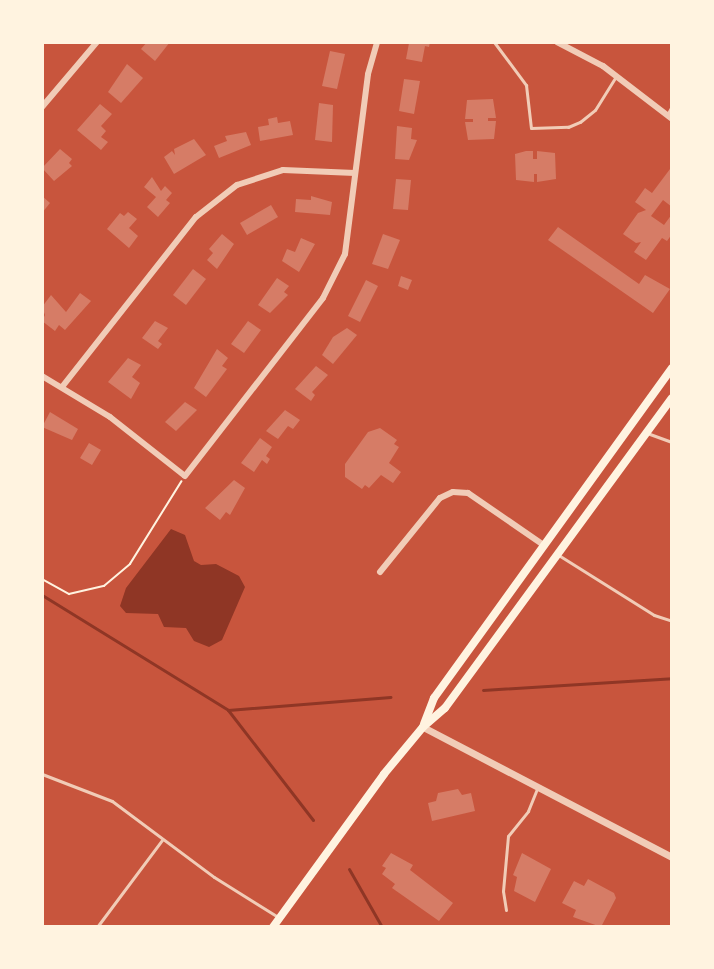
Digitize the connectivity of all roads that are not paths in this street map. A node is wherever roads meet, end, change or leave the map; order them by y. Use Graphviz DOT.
graph roads {
  1 [pos="97,42"];
  2 [pos="377,42"];
  3 [pos="494,42"];
  4 [pos="557,42"];
  5 [pos="616,76"];
  6 [pos="672,106"];
  7 [pos="42,107"];
  8 [pos="669,117"];
  9 [pos="355,173"];
  10 [pos="672,368"];
  11 [pos="42,376"];
  12 [pos="62,387"];
  13 [pos="672,399"];
  14 [pos="646,432"];
  15 [pos="672,442"];
  16 [pos="545,546"];
  17 [pos="557,554"];
  18 [pos="380,572"];
  19 [pos="672,621"];
  20 [pos="423,727"];
  21 [pos="42,774"];
  22 [pos="537,789"];
  23 [pos="162,840"];
  24 [pos="672,857"];
  25 [pos="506,910"];
  26 [pos="277,924"];
  27 [pos="96,927"];
  1 -- 7 [label="street"];
  2 -- 9 [label="street"];
  3 -- 5 [label="lane"];
  4 -- 5 [label="street"];
  5 -- 8 [label="street"];
  6 -- 8 [label="lane"];
  9 -- 12 [label="street"];
  9 -- 12 [label="street"];
  10 -- 16 [label="main road"];
  11 -- 12 [label="street"];
  13 -- 14 [label="main road"];
  14 -- 15 [label="lane"];
  14 -- 17 [label="main road"];
  16 -- 18 [label="street"];
  16 -- 20 [label="main road"];
  17 -- 19 [label="lane"];
  17 -- 20 [label="main road"];
  20 -- 22 [label="street"];
  20 -- 26 [label="main road"];
  21 -- 23 [label="lane"];
  22 -- 24 [label="street"];
  22 -- 25 [label="lane"];
  23 -- 26 [label="lane"];
  23 -- 27 [label="lane"];
}
